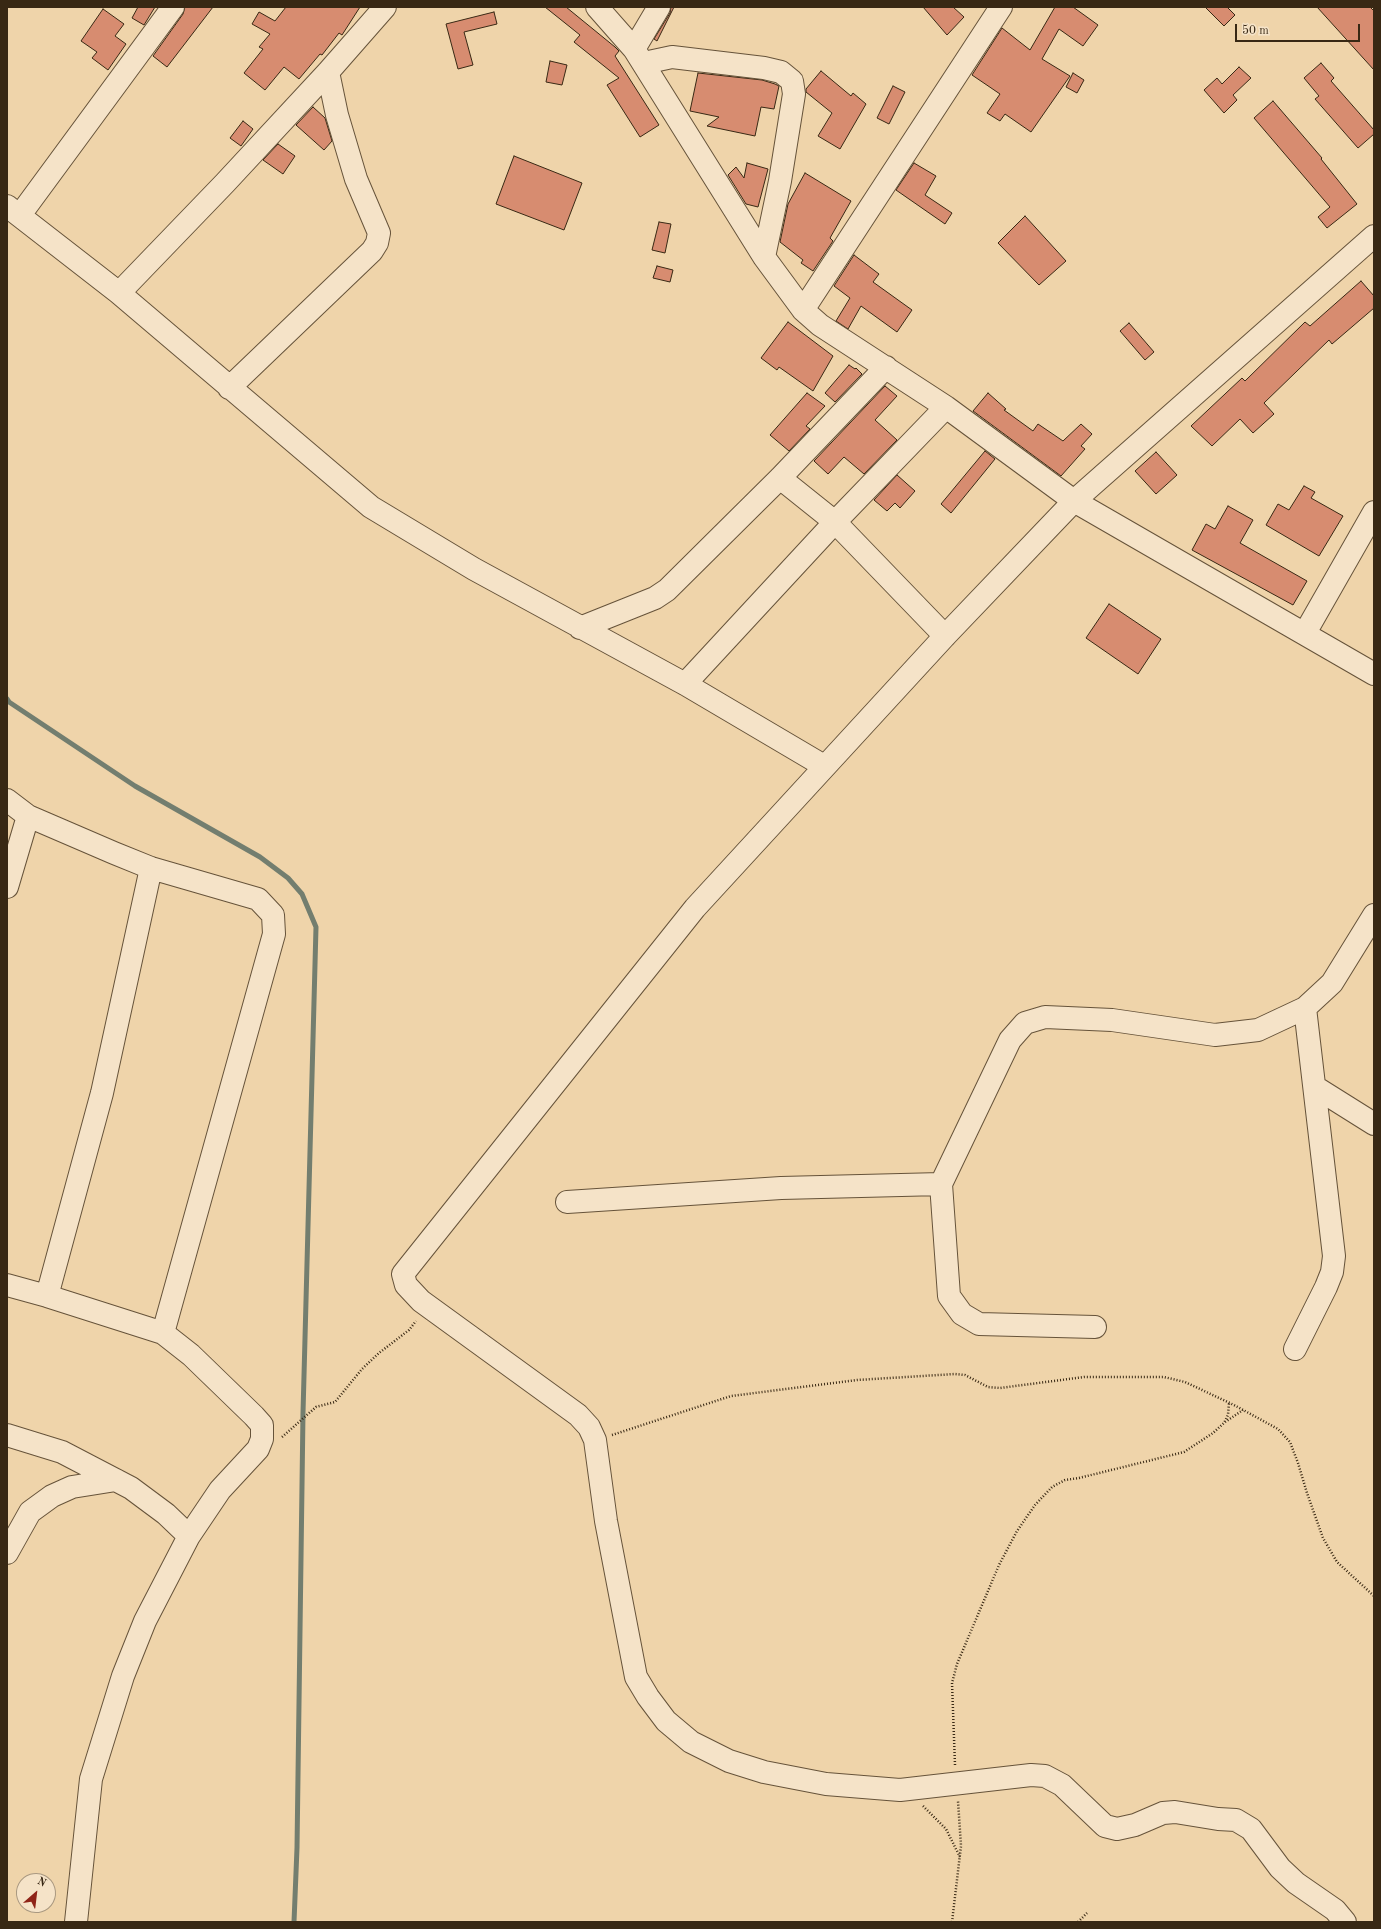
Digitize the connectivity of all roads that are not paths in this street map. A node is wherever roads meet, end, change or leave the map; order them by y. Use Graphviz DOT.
graph roads {
  1 [pos="173,7"];
  2 [pos="385,7"];
  3 [pos="596,7"];
  4 [pos="658,7"];
  5 [pos="1001,7"];
  6 [pos="639,56"];
  7 [pos="328,72"];
  8 [pos="13,211"];
  9 [pos="1374,236"];
  10 [pos="764,257"];
  11 [pos="119,293"];
  12 [pos="803,310"];
  13 [pos="886,367"];
  14 [pos="229,388"];
  15 [pos="946,408"];
  16 [pos="780,478"];
  17 [pos="1074,501"];
  18 [pos="1374,512"];
  19 [pos="835,522"];
  20 [pos="580,628"];
  21 [pos="1304,633"];
  22 [pos="945,636"];
  23 [pos="1374,674"];
  24 [pos="686,684"];
  25 [pos="824,766"];
  26 [pos="7,800"];
  27 [pos="28,816"];
  28 [pos="151,868"];
  29 [pos="7,887"];
  30 [pos="1374,915"];
  31 [pos="1305,1008"];
  32 [pos="1315,1087"];
  33 [pos="1374,1124"];
  34 [pos="941,1184"];
  35 [pos="567,1202"];
  36 [pos="7,1285"];
  37 [pos="47,1296"];
  38 [pos="1095,1327"];
  39 [pos="164,1334"];
  40 [pos="1295,1349"];
  41 [pos="7,1435"];
  42 [pos="124,1484"];
  43 [pos="30,1512"];
  44 [pos="7,1526"];
  45 [pos="189,1536"];
  46 [pos="7,1553"];
  47 [pos="76,1922"];
  48 [pos="1345,1922"];
  1 -- 8 [label="street"];
  2 -- 7 [label="street"];
  3 -- 6 [label="street"];
  4 -- 6 [label="street"];
  5 -- 12 [label="street"];
  6 -- 10 [label="street"];
  6 -- 10 [label="street"];
  7 -- 11 [label="street"];
  7 -- 14 [label="street"];
  8 -- 11 [label="street"];
  9 -- 17 [label="street"];
  10 -- 12 [label="street"];
  11 -- 14 [label="street"];
  12 -- 13 [label="street"];
  13 -- 15 [label="street"];
  13 -- 16 [label="street"];
  14 -- 20 [label="street"];
  15 -- 17 [label="street"];
  15 -- 19 [label="street"];
  16 -- 19 [label="street"];
  16 -- 20 [label="street"];
  17 -- 21 [label="street"];
  17 -- 22 [label="street"];
  18 -- 21 [label="street"];
  19 -- 22 [label="street"];
  19 -- 24 [label="street"];
  20 -- 24 [label="street"];
  21 -- 23 [label="street"];
  22 -- 25 [label="street"];
  24 -- 25 [label="street"];
  25 -- 48 [label="street"];
  26 -- 27 [label="street"];
  27 -- 28 [label="street"];
  27 -- 29 [label="street"];
  28 -- 37 [label="street"];
  28 -- 39 [label="street"];
  30 -- 31 [label="street"];
  31 -- 32 [label="street"];
  31 -- 34 [label="street"];
  32 -- 33 [label="street"];
  32 -- 40 [label="street"];
  34 -- 35 [label="street"];
  34 -- 38 [label="street"];
  36 -- 37 [label="street"];
  37 -- 39 [label="street"];
  39 -- 45 [label="street"];
  41 -- 42 [label="street"];
  42 -- 43 [label="street"];
  42 -- 45 [label="street"];
  43 -- 44 [label="street"];
  43 -- 46 [label="street"];
  45 -- 47 [label="street"];
}
